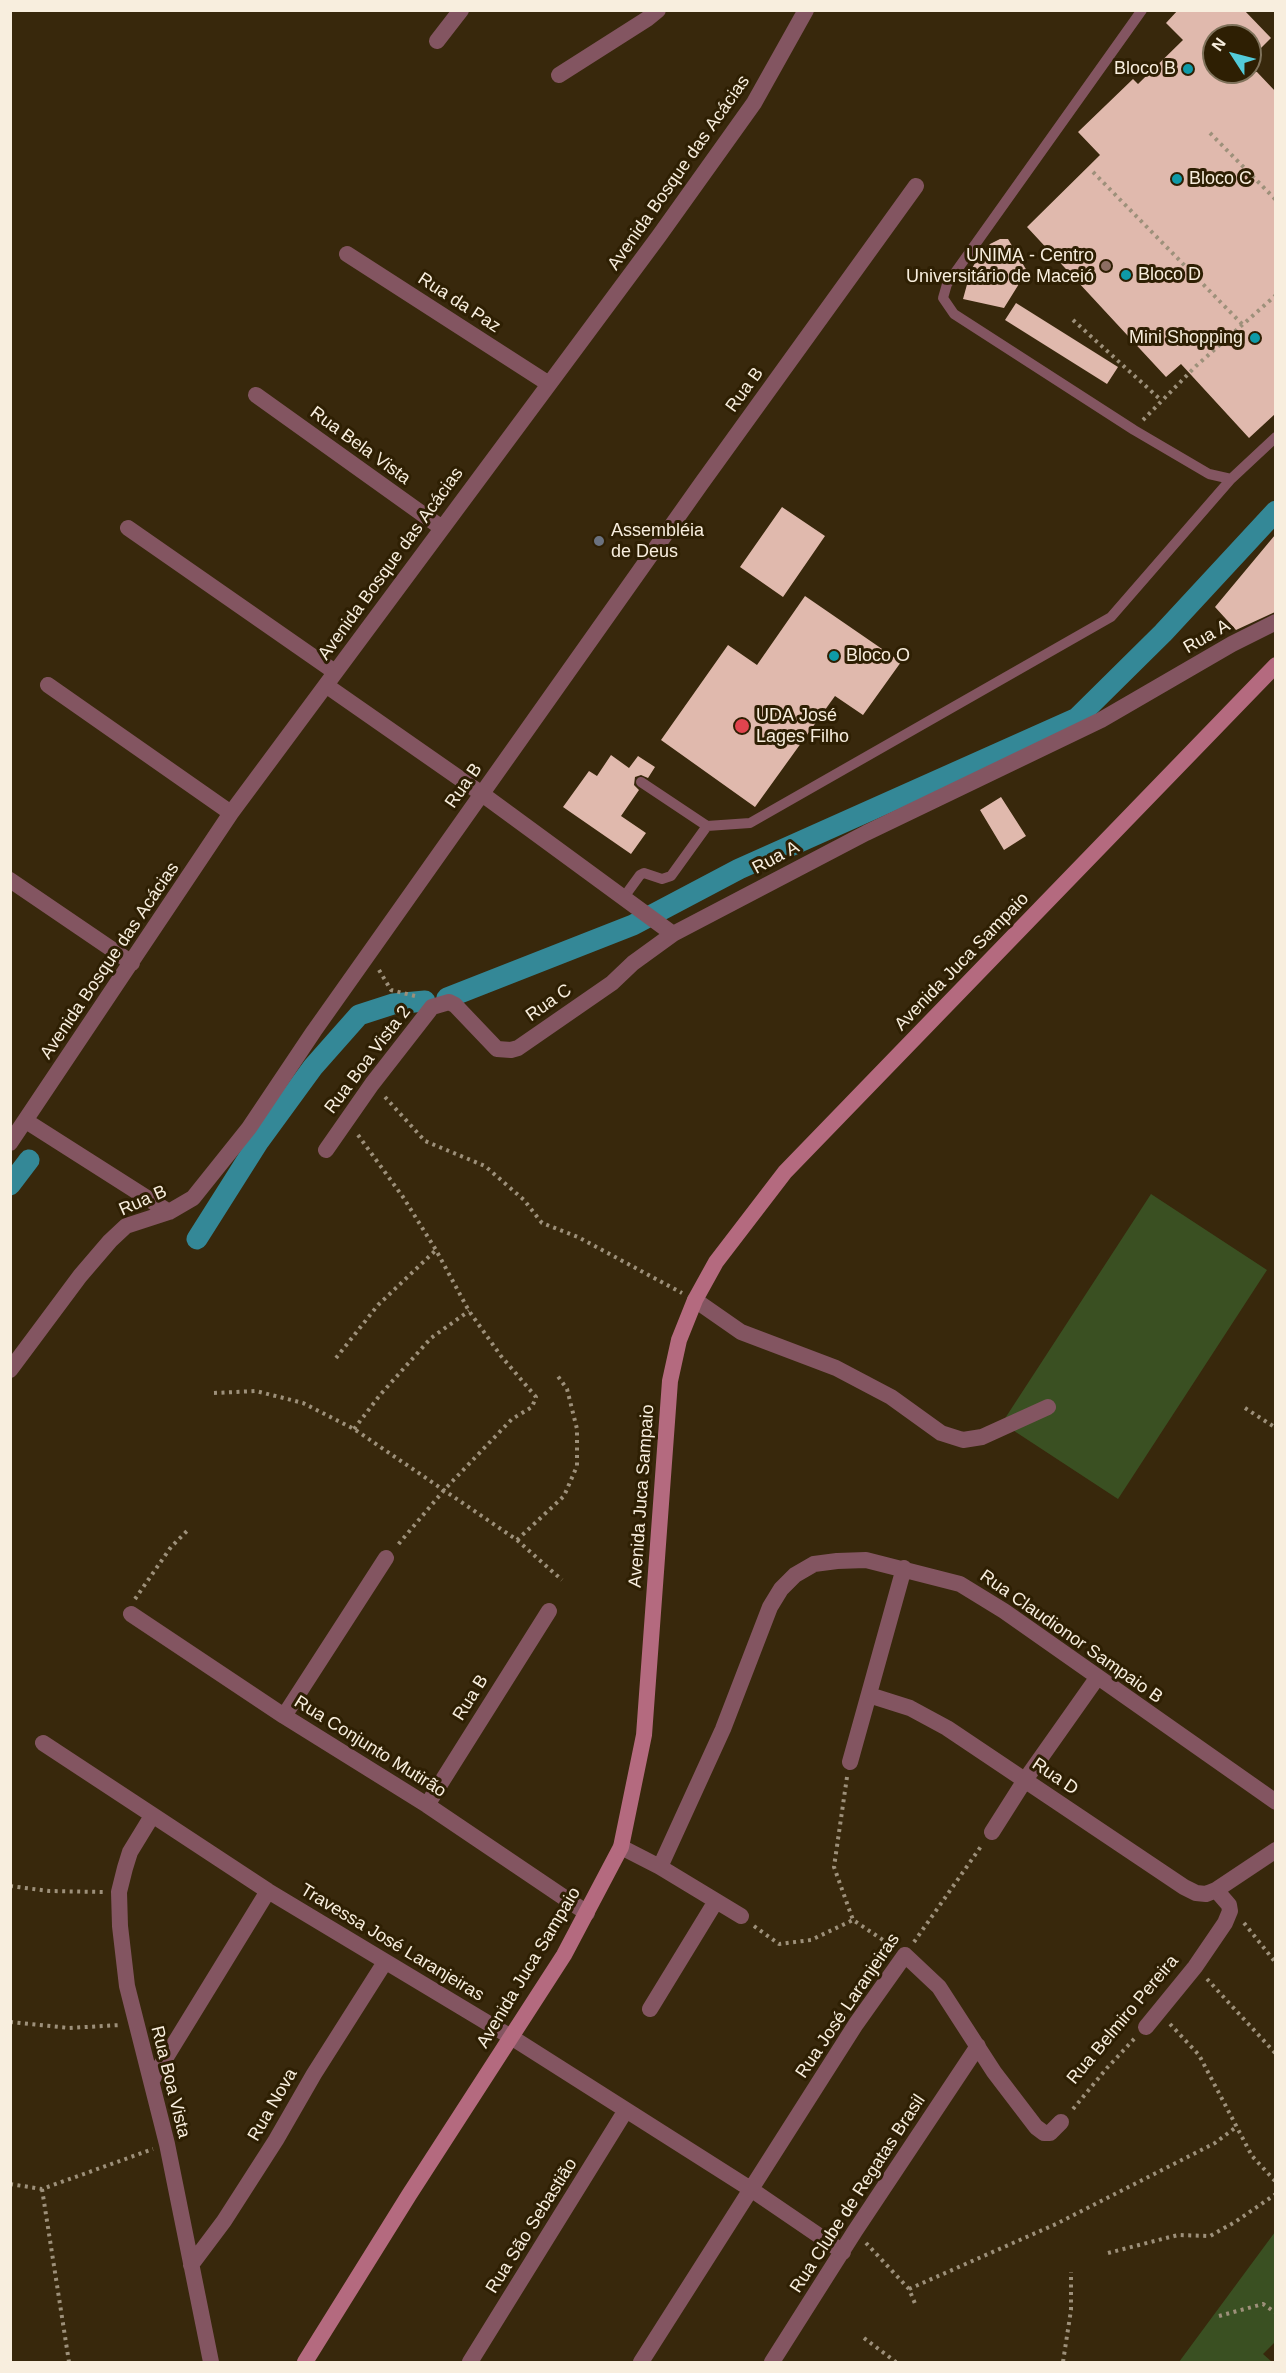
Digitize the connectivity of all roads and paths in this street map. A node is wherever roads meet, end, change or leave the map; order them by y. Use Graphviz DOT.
graph roads {
  1 [pos="461,10"];
  2 [pos="657,10"];
  3 [pos="806,10"];
  4 [pos="1142,10"];
  5 [pos="437,41"];
  6 [pos="559,75"];
  7 [pos="1210,133"];
  8 [pos="1093,172"];
  9 [pos="916,186"];
  10 [pos="1275,200"];
  11 [pos="347,254"];
  12 [pos="1275,295"];
  13 [pos="1073,320"];
  14 [pos="1243,325"];
  15 [pos="549,384"];
  16 [pos="256,395"];
  17 [pos="1161,400"];
  18 [pos="1134,429"];
  19 [pos="1275,437"];
  20 [pos="1231,479"];
  21 [pos="128,528"];
  22 [pos="442,528"];
  23 [pos="1275,622"];
  24 [pos="1275,665"];
  25 [pos="331,679"];
  26 [pos="48,685"];
  27 [pos="641,782"];
  28 [pos="482,794"];
  29 [pos="231,813"];
  30 [pos="707,826"];
  31 [pos="10,880"];
  32 [pos="631,902"];
  33 [pos="667,930"];
  34 [pos="132,963"];
  35 [pos="382,978"];
  36 [pos="391,990"];
  37 [pos="449,1002"];
  38 [pos="372,1084"];
  39 [pos="347,1120"];
  40 [pos="26,1121"];
  41 [pos="11,1141"];
  42 [pos="326,1150"];
  43 [pos="169,1212"];
  44 [pos="436,1250"];
  45 [pos="695,1300"];
  46 [pos="469,1311"];
  47 [pos="336,1358"];
  48 [pos="10,1370"];
  49 [pos="557,1375"];
  50 [pos="214,1393"];
  51 [pos="1048,1407"];
  52 [pos="1245,1408"];
  53 [pos="1275,1428"];
  54 [pos="354,1429"];
  55 [pos="445,1489"];
  56 [pos="189,1528"];
  57 [pos="517,1540"];
  58 [pos="386,1558"];
  59 [pos="904,1568"];
  60 [pos="562,1580"];
  61 [pos="549,1611"];
  62 [pos="131,1614"];
  63 [pos="1097,1678"];
  64 [pos="869,1695"];
  65 [pos="284,1716"];
  66 [pos="43,1743"];
  67 [pos="849,1762"];
  68 [pos="1025,1780"];
  69 [pos="1275,1802"];
  70 [pos="427,1805"];
  71 [pos="153,1816"];
  72 [pos="992,1832"];
  73 [pos="621,1847"];
  74 [pos="1275,1850"];
  75 [pos="660,1867"];
  76 [pos="10,1886"];
  77 [pos="1216,1890"];
  78 [pos="268,1891"];
  79 [pos="118,1893"];
  80 [pos="716,1901"];
  81 [pos="1229,1905"];
  82 [pos="587,1913"];
  83 [pos="741,1916"];
  84 [pos="853,1920"];
  85 [pos="905,1955"];
  86 [pos="386,1962"];
  87 [pos="1275,1963"];
  88 [pos="1195,1967"];
  89 [pos="650,2009"];
  90 [pos="1159,2013"];
  91 [pos="10,2022"];
  92 [pos="135,2024"];
  93 [pos="1146,2027"];
  94 [pos="511,2037"];
  95 [pos="978,2046"];
  96 [pos="1275,2054"];
  97 [pos="152,2080"];
  98 [pos="626,2110"];
  99 [pos="1061,2122"];
  100 [pos="1235,2128"];
  101 [pos="166,2144"];
  102 [pos="1275,2182"];
  103 [pos="10,2184"];
  104 [pos="42,2189"];
  105 [pos="752,2190"];
  106 [pos="1275,2194"];
  107 [pos="855,2231"];
  108 [pos="843,2252"];
  109 [pos="1108,2253"];
  110 [pos="191,2265"];
  111 [pos="1071,2272"];
  112 [pos="909,2289"];
  113 [pos="916,2306"];
  114 [pos="1275,2313"];
  115 [pos="1219,2316"];
  116 [pos="864,2338"];
  117 [pos="69,2362"];
  118 [pos="211,2362"];
  119 [pos="305,2362"];
  120 [pos="470,2362"];
  121 [pos="641,2362"];
  122 [pos="772,2362"];
  123 [pos="896,2362"];
  124 [pos="1063,2362"];
  1 -- 5 [label="street"];
  2 -- 6 [label="street"];
  3 -- 15 [label="street, Avenida Bosque das Acácias"];
  4 -- 18 [label="lane"];
  7 -- 10 [label="path"];
  8 -- 14 [label="path"];
  9 -- 28 [label="street, Rua B"];
  11 -- 15 [label="street, Rua da Paz"];
  12 -- 14 [label="path"];
  13 -- 17 [label="path"];
  14 -- 17 [label="path"];
  15 -- 22 [label="street, Avenida Bosque das Acácias"];
  16 -- 22 [label="street, Rua Bela Vista"];
  17 -- 18 [label="path"];
  18 -- 20 [label="lane"];
  19 -- 20 [label="lane"];
  20 -- 30 [label="lane"];
  21 -- 25 [label="street"];
  22 -- 25 [label="street, Avenida Bosque das Acácias"];
  23 -- 33 [label="street, Rua A"];
  24 -- 45 [label="main road, Avenida Juca Sampaio"];
  25 -- 28 [label="street"];
  25 -- 29 [label="street, Avenida Bosque das Acácias"];
  26 -- 29 [label="street"];
  27 -- 30 [label="lane"];
  28 -- 32 [label="street"];
  28 -- 43 [label="street, Rua B"];
  29 -- 34 [label="street, Avenida Bosque das Acácias"];
  30 -- 32 [label="lane"];
  31 -- 34 [label="street"];
  32 -- 33 [label="street"];
  33 -- 37 [label="street, Rua C"];
  34 -- 40 [label="street, Avenida Bosque das Acácias"];
  35 -- 36 [label="path"];
  37 -- 38 [label="street, Rua Boa Vista 2"];
  38 -- 39 [label="street, Rua Boa Vista 2"];
  38 -- 45 [label="path"];
  39 -- 42 [label="street, Rua Boa Vista 2"];
  39 -- 44 [label="path"];
  40 -- 41 [label="street, Avenida Bosque das Acácias"];
  40 -- 43 [label="street"];
  43 -- 48 [label="street, Rua B"];
  44 -- 46 [label="path"];
  44 -- 47 [label="path"];
  45 -- 51 [label="street"];
  45 -- 73 [label="main road, Avenida Juca Sampaio"];
  46 -- 54 [label="path"];
  46 -- 55 [label="path"];
  49 -- 57 [label="path"];
  50 -- 54 [label="path"];
  52 -- 53 [label="path"];
  54 -- 55 [label="path"];
  55 -- 57 [label="path"];
  55 -- 58 [label="path"];
  56 -- 62 [label="path"];
  57 -- 60 [label="path"];
  58 -- 65 [label="street"];
  59 -- 63 [label="street, Rua Claudionor Sampaio B"];
  59 -- 64 [label="street"];
  59 -- 75 [label="street, Rua Claudionor Sampaio B"];
  61 -- 70 [label="street, Rua B"];
  62 -- 65 [label="street, Rua Conjunto Mutirão"];
  63 -- 68 [label="street"];
  63 -- 69 [label="street, Rua Claudionor Sampaio B"];
  64 -- 67 [label="street"];
  64 -- 68 [label="street, Rua D"];
  65 -- 70 [label="street, Rua Conjunto Mutirão"];
  66 -- 71 [label="street, Travessa José Laranjeiras"];
  67 -- 84 [label="path"];
  68 -- 72 [label="street"];
  68 -- 77 [label="street, Rua D"];
  70 -- 82 [label="street, Rua Conjunto Mutirão"];
  71 -- 78 [label="street, Travessa José Laranjeiras"];
  71 -- 79 [label="street, Rua Boa Vista"];
  72 -- 85 [label="path, Rua José Laranjeiras"];
  73 -- 75 [label="street"];
  73 -- 82 [label="main road, Avenida Juca Sampaio"];
  74 -- 77 [label="street"];
  75 -- 80 [label="street"];
  76 -- 79 [label="path"];
  77 -- 81 [label="street"];
  78 -- 86 [label="street, Travessa José Laranjeiras"];
  78 -- 97 [label="street"];
  79 -- 92 [label="street, Rua Boa Vista"];
  80 -- 83 [label="street"];
  80 -- 89 [label="street"];
  81 -- 87 [label="path"];
  81 -- 88 [label="street, Rua Belmiro Pereira"];
  82 -- 94 [label="main road, Avenida Juca Sampaio"];
  83 -- 84 [label="path"];
  84 -- 85 [label="path"];
  85 -- 95 [label="street"];
  85 -- 105 [label="street, Rua José Laranjeiras"];
  86 -- 94 [label="street, Travessa José Laranjeiras"];
  86 -- 110 [label="street, Rua Nova"];
  88 -- 90 [label="street, Rua Belmiro Pereira"];
  88 -- 96 [label="path"];
  90 -- 93 [label="street, Rua Belmiro Pereira"];
  90 -- 100 [label="path"];
  91 -- 92 [label="path"];
  92 -- 97 [label="street, Rua Boa Vista"];
  93 -- 99 [label="path, Rua Belmiro Pereira"];
  94 -- 98 [label="street, Travessa José Laranjeiras"];
  94 -- 119 [label="main road, Avenida Juca Sampaio"];
  95 -- 99 [label="street"];
  95 -- 107 [label="street, Rua Clube de Regatas Brasil"];
  97 -- 101 [label="street, Rua Boa Vista"];
  98 -- 105 [label="street, Travessa José Laranjeiras"];
  98 -- 120 [label="street, Rua São Sebastião"];
  100 -- 102 [label="path"];
  100 -- 112 [label="path"];
  101 -- 104 [label="path"];
  101 -- 110 [label="street, Rua Boa Vista"];
  103 -- 104 [label="path"];
  104 -- 117 [label="path"];
  105 -- 108 [label="street, Travessa José Laranjeiras"];
  105 -- 121 [label="street, Rua José Laranjeiras"];
  106 -- 109 [label="path"];
  107 -- 108 [label="street, Rua Clube de Regatas Brasil"];
  107 -- 112 [label="path"];
  108 -- 122 [label="street, Rua Clube de Regatas Brasil"];
  110 -- 118 [label="street, Rua Boa Vista"];
  111 -- 124 [label="path"];
  112 -- 113 [label="path"];
  114 -- 115 [label="path"];
  116 -- 123 [label="path"];
}
